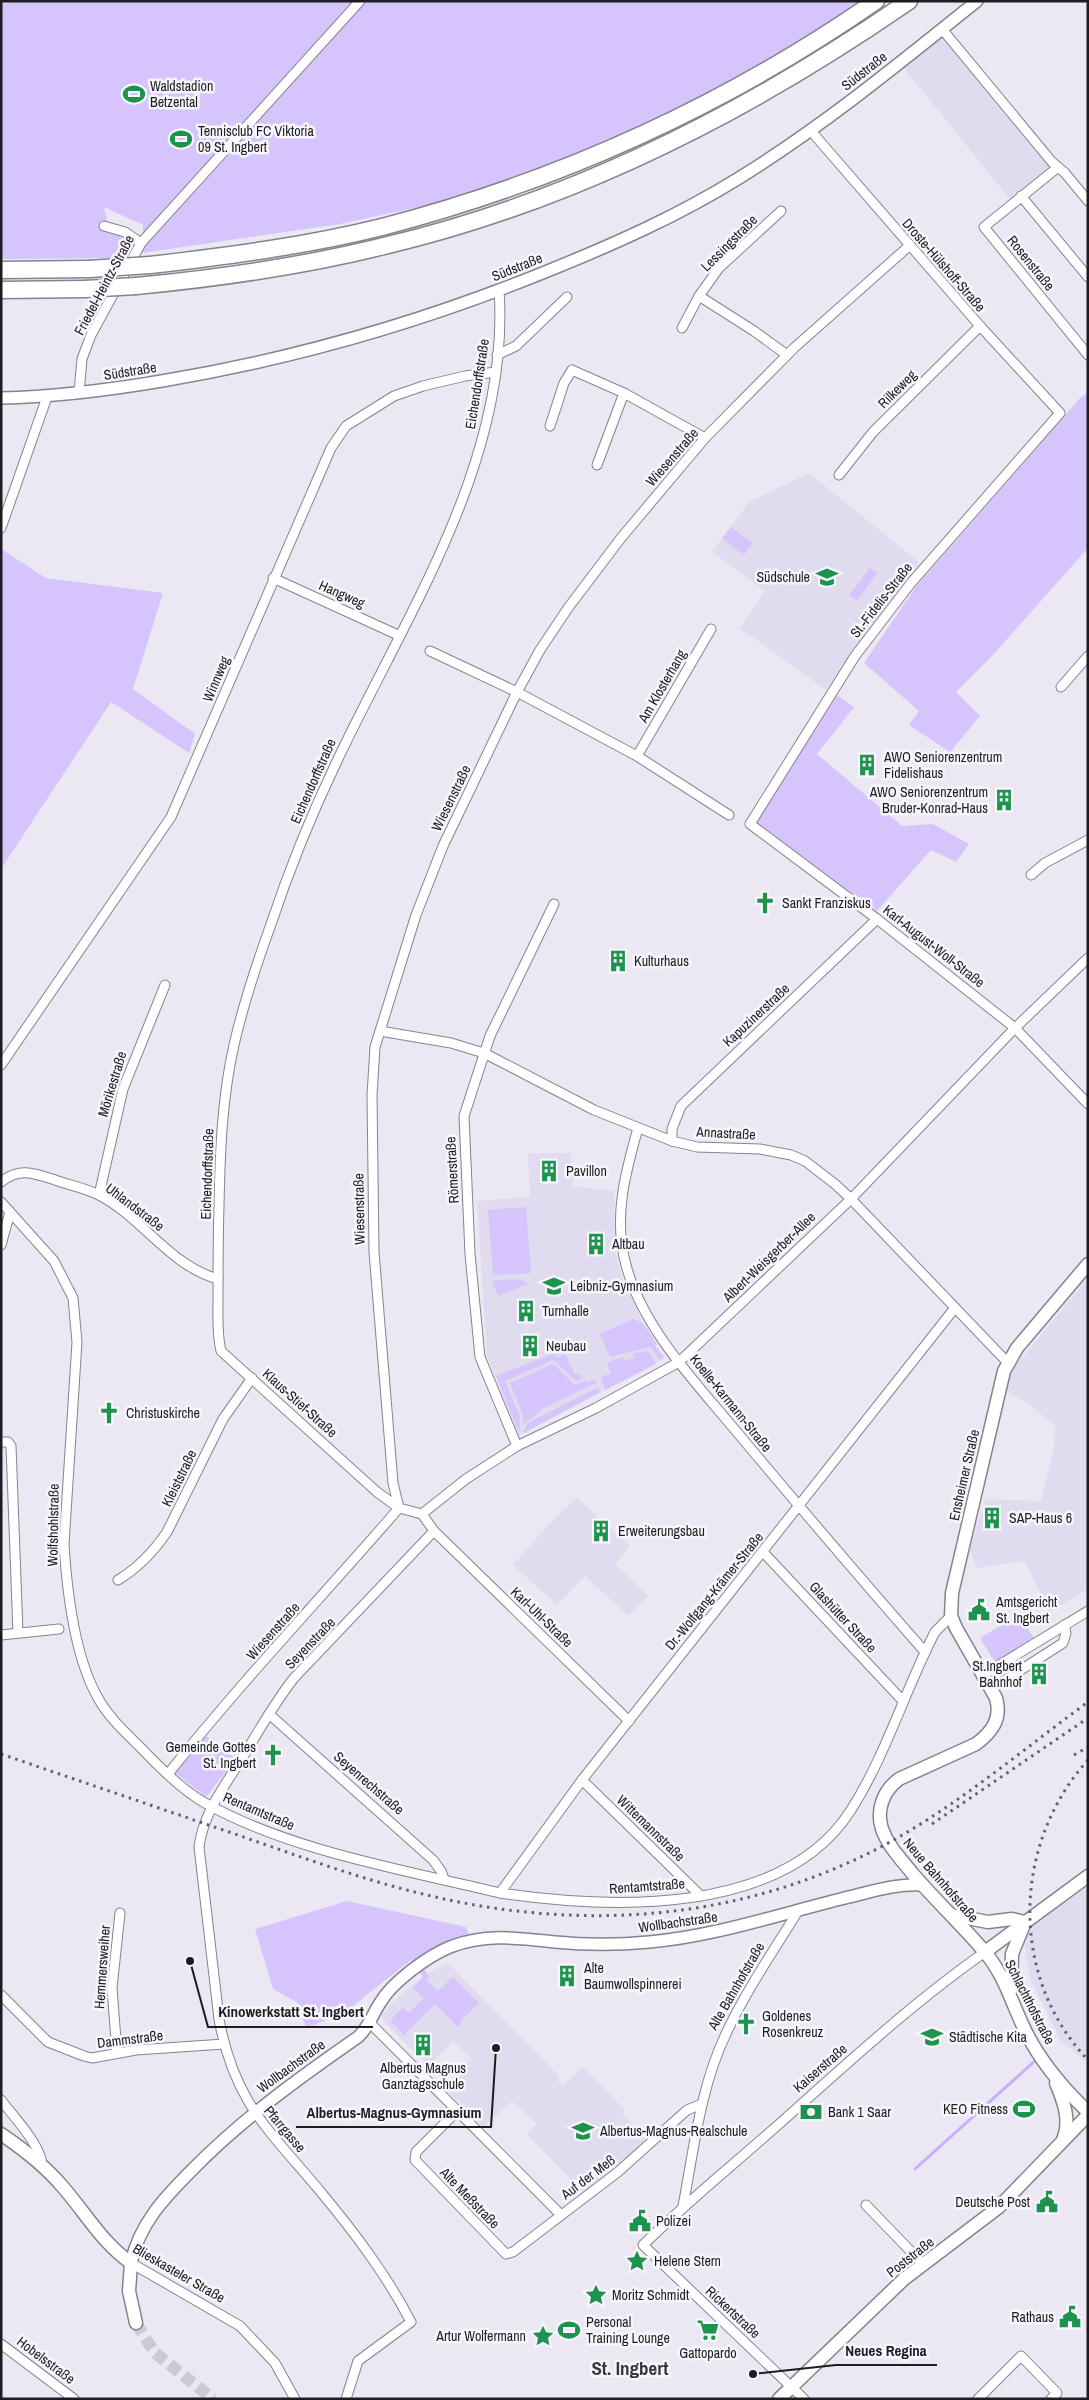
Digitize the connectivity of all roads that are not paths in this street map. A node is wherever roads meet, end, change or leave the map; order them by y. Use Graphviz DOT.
graph roads {
  1 [pos="360,1"];
  2 [pos="876,1"];
  3 [pos="909,1"];
  4 [pos="977,1"];
  5 [pos="942,29"];
  6 [pos="811,131"];
  7 [pos="1057,168"];
  8 [pos="1021,196"];
  9 [pos="1088,201"];
  10 [pos="780,212"];
  11 [pos="104,226"];
  12 [pos="141,242"];
  13 [pos="909,246"];
  14 [pos="1,270"];
  15 [pos="1088,277"];
  16 [pos="1,290"];
  17 [pos="499,290"];
  18 [pos="699,296"];
  19 [pos="567,297"];
  20 [pos="980,326"];
  21 [pos="682,328"];
  22 [pos="1088,354"];
  23 [pos="497,355"];
  24 [pos="787,356"];
  25 [pos="496,372"];
  26 [pos="79,393"];
  27 [pos="624,393"];
  28 [pos="47,397"];
  29 [pos="1,398"];
  30 [pos="1060,413"];
  31 [pos="550,426"];
  32 [pos="705,438"];
  33 [pos="597,465"];
  34 [pos="839,476"];
  35 [pos="1,528"];
  36 [pos="273,578"];
  37 [pos="711,629"];
  38 [pos="398,636"];
  39 [pos="430,651"];
  40 [pos="1088,656"];
  41 [pos="1061,687"];
  42 [pos="517,692"];
  43 [pos="638,756"];
  44 [pos="729,815"];
  45 [pos="750,824"];
  46 [pos="1088,840"];
  47 [pos="1031,875"];
  48 [pos="554,904"];
  49 [pos="878,919"];
  50 [pos="1088,958"];
  51 [pos="165,985"];
  52 [pos="1015,1028"];
  53 [pos="380,1030"];
  54 [pos="484,1053"];
  55 [pos="1,1065"];
  56 [pos="1088,1104"];
  57 [pos="638,1128"];
  58 [pos="672,1141"];
  59 [pos="1,1182"];
  60 [pos="99,1195"];
  61 [pos="851,1199"];
  62 [pos="1,1202"];
  63 [pos="10,1212"];
  64 [pos="1,1245"];
  65 [pos="1088,1264"];
  66 [pos="218,1279"];
  67 [pos="218,1301"];
  68 [pos="954,1309"];
  69 [pos="679,1362"];
  70 [pos="1008,1363"];
  71 [pos="252,1378"];
  72 [pos="1,1442"];
  73 [pos="516,1446"];
  74 [pos="799,1507"];
  75 [pos="398,1508"];
  76 [pos="422,1514"];
  77 [pos="434,1531"];
  78 [pos="763,1552"];
  79 [pos="118,1580"];
  80 [pos="1088,1611"];
  81 [pos="950,1616"];
  82 [pos="1064,1625"];
  83 [pos="59,1629"];
  84 [pos="18,1633"];
  85 [pos="1,1635"];
  86 [pos="925,1652"];
  87 [pos="983,1675"];
  88 [pos="991,1689"];
  89 [pos="903,1701"];
  90 [pos="269,1714"];
  91 [pos="630,1722"];
  92 [pos="168,1774"];
  93 [pos="582,1780"];
  94 [pos="212,1806"];
  95 [pos="1088,1876"];
  96 [pos="444,1879"];
  97 [pos="923,1885"];
  98 [pos="500,1893"];
  99 [pos="701,1896"];
  100 [pos="798,1911"];
  101 [pos="120,1913"];
  102 [pos="950,1914"];
  103 [pos="1025,1922"];
  104 [pos="985,1952"];
  105 [pos="1012,1994"];
  106 [pos="1,1995"];
  107 [pos="370,2023"];
  108 [pos="224,2044"];
  109 [pos="117,2053"];
  110 [pos="1050,2068"];
  111 [pos="1,2100"];
  112 [pos="702,2104"];
  113 [pos="458,2111"];
  114 [pos="253,2112"];
  115 [pos="1088,2113"];
  116 [pos="1,2134"];
  117 [pos="1062,2143"];
  118 [pos="42,2165"];
  119 [pos="866,2205"];
  120 [pos="683,2206"];
  121 [pos="560,2215"];
  122 [pos="643,2245"];
  123 [pos="131,2263"];
  124 [pos="923,2264"];
  125 [pos="136,2323"];
  126 [pos="3,2348"];
  127 [pos="792,2387"];
  128 [pos="1057,2397"];
  129 [pos="74,2399"];
  130 [pos="295,2399"];
  131 [pos="346,2399"];
  132 [pos="779,2399"];
  133 [pos="804,2399"];
  134 [pos="978,2399"];
  1 -- 12 [label="street, Friedel-Heintz-Straße"];
  2 -- 14 [label="highway, bridge"];
  3 -- 16 [label="highway, bridge"];
  4 -- 5 [label="street, Südstraße"];
  5 -- 6 [label="street, Südstraße"];
  5 -- 7 [label="street"];
  6 -- 13 [label="street, Droste-Hülshoff-Straße"];
  6 -- 17 [label="street, Südstraße"];
  7 -- 8 [label="street, Rosenstraße"];
  7 -- 9 [label="street"];
  8 -- 15 [label="street"];
  8 -- 22 [label="street, Rosenstraße"];
  10 -- 18 [label="street, Lessingstraße"];
  11 -- 12 [label="street"];
  12 -- 26 [label="street, Friedel-Heintz-Straße"];
  13 -- 20 [label="street, Droste-Hülshoff-Straße"];
  13 -- 24 [label="street, Wiesenstraße"];
  17 -- 23 [label="street, Eichendorffstraße"];
  17 -- 26 [label="street, Südstraße"];
  18 -- 21 [label="street, Lessingstraße"];
  18 -- 24 [label="street"];
  19 -- 23 [label="street"];
  20 -- 30 [label="street, Droste-Hülshoff-Straße"];
  20 -- 34 [label="street, Rilkeweg"];
  23 -- 25 [label="street, Eichendorffstraße"];
  24 -- 32 [label="street, Wiesenstraße"];
  25 -- 36 [label="street, Winnweg"];
  25 -- 38 [label="street, Eichendorffstraße"];
  26 -- 28 [label="street, Südstraße"];
  27 -- 31 [label="street"];
  27 -- 32 [label="street"];
  27 -- 33 [label="street"];
  28 -- 29 [label="street, Südstraße"];
  28 -- 35 [label="street"];
  30 -- 45 [label="street, St.-Fidelis-Straße"];
  32 -- 42 [label="street, Wiesenstraße"];
  36 -- 38 [label="street, Hangweg"];
  36 -- 55 [label="street, Winnweg"];
  37 -- 43 [label="street, Am Klosterhang"];
  38 -- 66 [label="street, Eichendorffstraße"];
  39 -- 42 [label="street"];
  40 -- 41 [label="street"];
  42 -- 43 [label="street"];
  42 -- 53 [label="street, Wiesenstraße"];
  43 -- 44 [label="street"];
  45 -- 49 [label="street, Karl-August-Woll-Straße"];
  46 -- 47 [label="street"];
  48 -- 54 [label="street, Römerstraße"];
  49 -- 52 [label="street, Karl-August-Woll-Straße"];
  49 -- 58 [label="street, Kapuzinerstraße"];
  50 -- 52 [label="street, Albert-Weisgerber-Allee"];
  51 -- 60 [label="street, Mörikestraße"];
  52 -- 56 [label="street, Karl-August-Woll-Straße"];
  52 -- 61 [label="street, Albert-Weisgerber-Allee"];
  53 -- 54 [label="street, Annastraße"];
  53 -- 75 [label="street, Wiesenstraße"];
  54 -- 57 [label="street, Annastraße"];
  54 -- 73 [label="street, Römerstraße"];
  57 -- 58 [label="street, Annastraße"];
  57 -- 69 [label="street, Koelle-Karmann-Straße"];
  58 -- 61 [label="street, Annastraße"];
  59 -- 60 [label="street, Uhlandstraße"];
  60 -- 66 [label="street, Uhlandstraße"];
  61 -- 68 [label="street, Annastraße"];
  61 -- 69 [label="street, Albert-Weisgerber-Allee"];
  62 -- 63 [label="street, Wolfshohlstraße"];
  63 -- 64 [label="street"];
  63 -- 92 [label="street, Wolfshohlstraße"];
  65 -- 70 [label="main road, Ensheimer Straße"];
  66 -- 67 [label="street, Eichendorffstraße"];
  67 -- 71 [label="street, Klaus-Stief-Straße"];
  68 -- 70 [label="street, Annastraße"];
  68 -- 74 [label="street, Dr.-Wolfgang-Krämer-Straße"];
  69 -- 73 [label="street, Albert-Weisgerber-Allee"];
  69 -- 74 [label="street, Koelle-Karmann-Straße"];
  70 -- 81 [label="main road, Ensheimer Straße"];
  71 -- 75 [label="street, Klaus-Stief-Straße"];
  71 -- 79 [label="street, Kleiststraße"];
  72 -- 84 [label="street"];
  73 -- 76 [label="street, Albert-Weisgerber-Allee"];
  74 -- 78 [label="street, Dr.-Wolfgang-Krämer-Straße"];
  74 -- 86 [label="street, Koelle-Karmann-Straße"];
  75 -- 76 [label="street"];
  75 -- 92 [label="street, Wiesenstraße"];
  76 -- 77 [label="street"];
  77 -- 90 [label="street, Seyenstraße"];
  77 -- 91 [label="street, Karl-Uhl-Straße"];
  78 -- 89 [label="street, Glashütter Straße"];
  78 -- 91 [label="street, Dr.-Wolfgang-Krämer-Straße"];
  80 -- 82 [label="street"];
  81 -- 86 [label="street, Rentamtstraße"];
  81 -- 87 [label="main road"];
  82 -- 87 [label="street"];
  82 -- 88 [label="street"];
  83 -- 84 [label="street"];
  84 -- 85 [label="street"];
  86 -- 89 [label="street, Rentamtstraße"];
  87 -- 88 [label="main road"];
  88 -- 97 [label="main road, Neue Bahnhofstraße"];
  89 -- 99 [label="street, Rentamtstraße"];
  90 -- 94 [label="street, Seyenstraße"];
  90 -- 96 [label="street, Seyenrechstraße"];
  91 -- 93 [label="street, Dr.-Wolfgang-Krämer-Straße"];
  92 -- 94 [label="street, Wolfshohlstraße"];
  93 -- 98 [label="street, Dr.-Wolfgang-Krämer-Straße"];
  93 -- 99 [label="street, Wittemannstraße"];
  94 -- 96 [label="street, Rentamtstraße"];
  94 -- 108 [label="street, Pfarrgasse"];
  95 -- 103 [label="main road, Kaiserstraße"];
  96 -- 98 [label="street, Rentamtstraße"];
  97 -- 100 [label="street"];
  97 -- 102 [label="main road, Neue Bahnhofstraße"];
  98 -- 99 [label="street, Rentamtstraße"];
  100 -- 107 [label="street, Wollbachstraße"];
  100 -- 112 [label="street, Alte Bahnhofstraße"];
  101 -- 109 [label="street, Hemmersweiher"];
  102 -- 103 [label="main road"];
  102 -- 104 [label="main road, Neue Bahnhofstraße"];
  103 -- 104 [label="main road, Kaiserstraße"];
  103 -- 105 [label="main road"];
  104 -- 105 [label="main road, Schlachthofstraße"];
  104 -- 120 [label="street, Kaiserstraße"];
  105 -- 110 [label="main road, Schlachthofstraße"];
  106 -- 109 [label="street, Dammstraße"];
  107 -- 113 [label="street"];
  107 -- 114 [label="street, Wollbachstraße"];
  108 -- 109 [label="street, Dammstraße"];
  108 -- 114 [label="street, Pfarrgasse"];
  110 -- 115 [label="main road, Schlachthofstraße"];
  110 -- 117 [label="main road"];
  111 -- 118 [label="street"];
  112 -- 120 [label="street, Alte Bahnhofstraße"];
  112 -- 121 [label="street, Auf der Meß"];
  113 -- 121 [label="street"];
  113 -- 121 [label="street, Alte Meßstraße"];
  114 -- 123 [label="street, Wollbachstraße"];
  114 -- 131 [label="street, Pfarrgasse"];
  115 -- 117 [label="main road, Poststraße"];
  116 -- 118 [label="main road, Blieskasteler Straße"];
  117 -- 124 [label="main road, Poststraße"];
  118 -- 123 [label="main road, Blieskasteler Straße"];
  119 -- 124 [label="street"];
  120 -- 122 [label="street, Kaiserstraße"];
  122 -- 127 [label="street, Rickertstraße"];
  123 -- 125 [label="main road, Wollbachstraße"];
  123 -- 130 [label="street, Blieskasteler Straße"];
  124 -- 127 [label="main road, Poststraße"];
  126 -- 129 [label="street, Hobelsstraße"];
  127 -- 132 [label="main road, Poststraße"];
  127 -- 133 [label="street, Rickertstraße"];
  128 -- 134 [label="street"];
}
